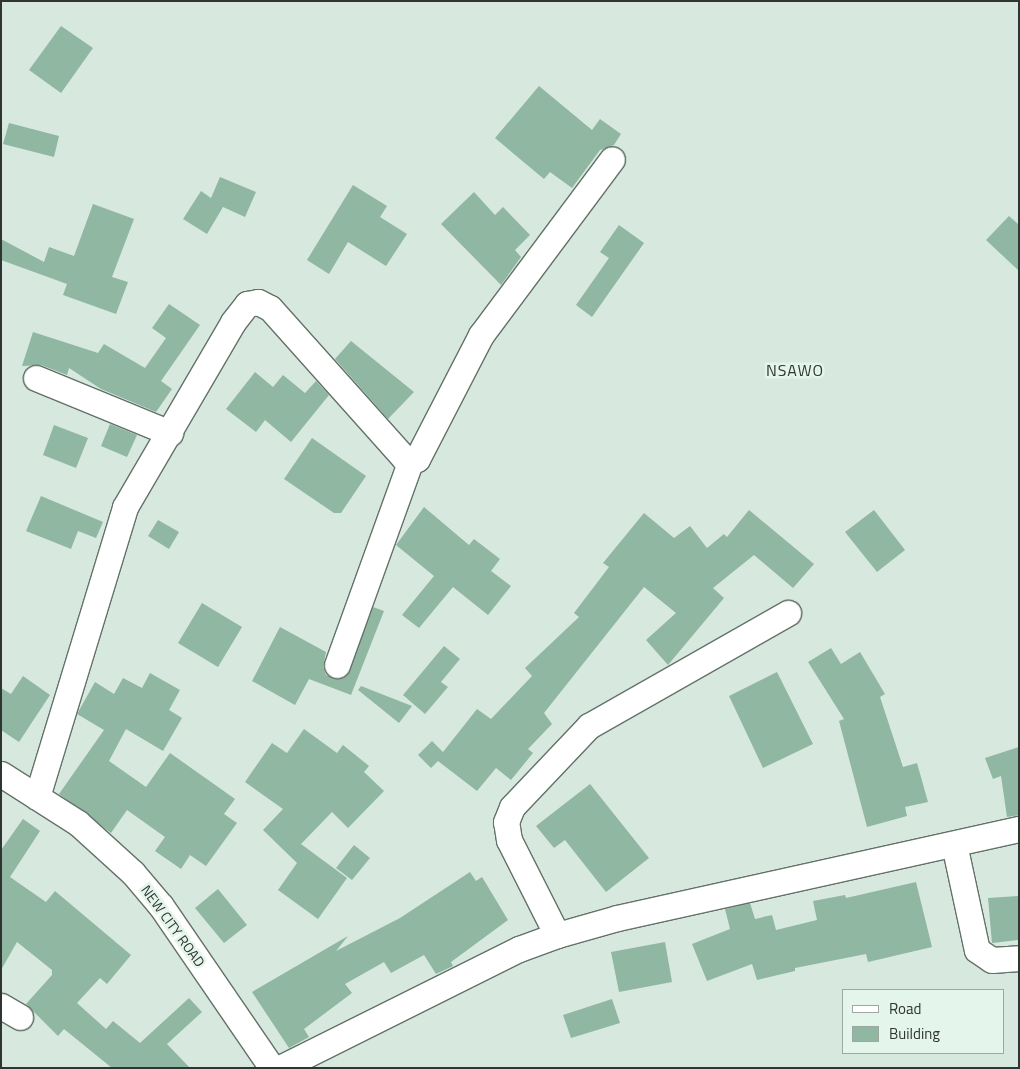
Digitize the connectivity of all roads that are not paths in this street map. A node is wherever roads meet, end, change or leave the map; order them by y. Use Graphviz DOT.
graph roads {
  1 [pos="612,159"];
  2 [pos="36,378"];
  3 [pos="170,433"];
  4 [pos="411,460"];
  5 [pos="788,613"];
  6 [pos="337,665"];
  7 [pos="1,774"];
  8 [pos="37,798"];
  9 [pos="1019,829"];
  10 [pos="954,844"];
  11 [pos="557,935"];
  12 [pos="1019,958"];
  13 [pos="272,1068"];
  14 [pos="280,1068"];
  1 -- 4 [label="street"];
  2 -- 3 [label="street"];
  3 -- 4 [label="street"];
  3 -- 8 [label="street"];
  4 -- 6 [label="street"];
  5 -- 11 [label="street"];
  7 -- 8 [label="street, NEW CITY ROAD"];
  8 -- 13 [label="street, NEW CITY ROAD"];
  9 -- 10 [label="street"];
  10 -- 11 [label="street"];
  10 -- 12 [label="street"];
  11 -- 14 [label="street"];
}
